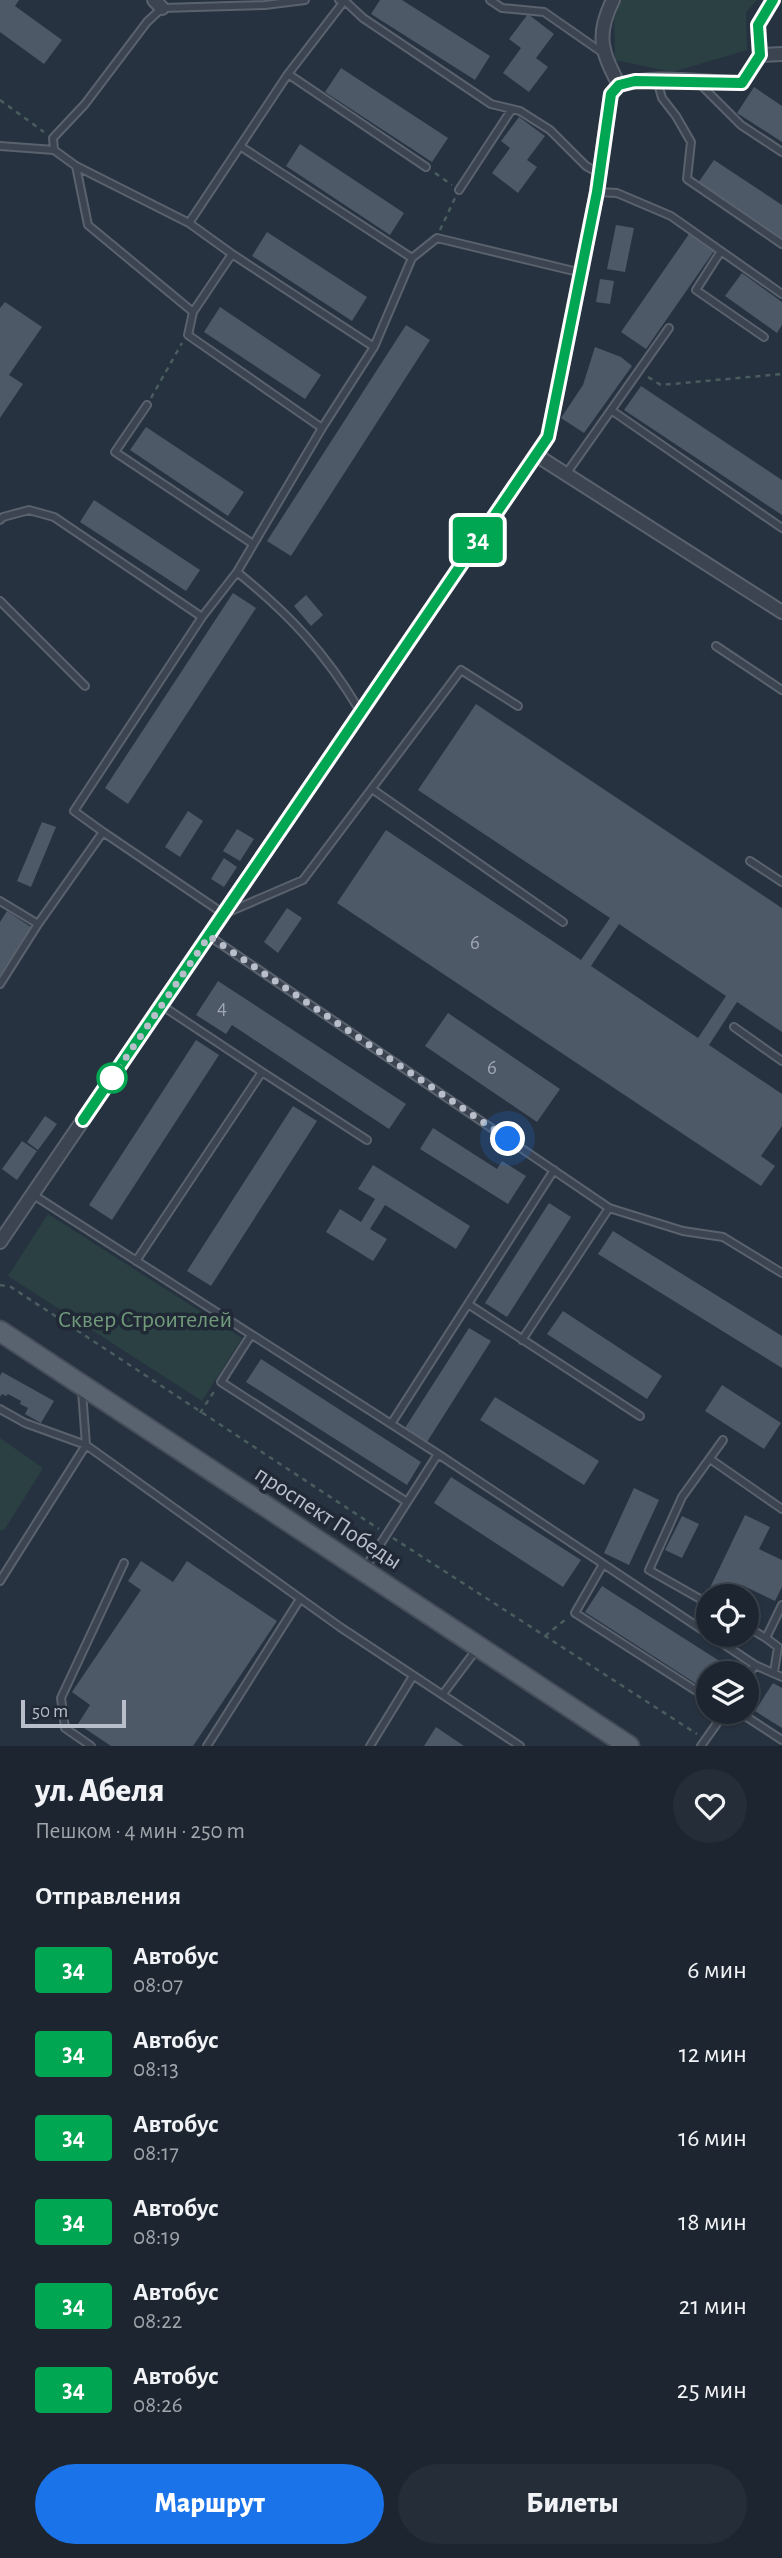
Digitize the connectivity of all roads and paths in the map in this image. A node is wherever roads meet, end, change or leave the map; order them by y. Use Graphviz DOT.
graph roads {
  1 [pos="305,0"];
  2 [pos="343,0"];
  3 [pos="490,0"];
  4 [pos="773,0"];
  5 [pos="609,2"];
  6 [pos="158,4"];
  7 [pos="603,52"];
  8 [pos="782,54"];
  9 [pos="760,55"];
  10 [pos="288,74"];
  11 [pos="657,80"];
  12 [pos="699,83"];
  13 [pos="619,85"];
  14 [pos="0,100"];
  15 [pos="512,109"];
  16 [pos="53,138"];
  17 [pos="0,146"];
  18 [pos="240,146"];
  19 [pos="54,150"];
  20 [pos="782,152"];
  21 [pos="76,166"];
  22 [pos="426,167"];
  23 [pos="599,173"];
  24 [pos="459,190"];
  25 [pos="597,192"];
  26 [pos="189,223"];
  27 [pos="437,238"];
  28 [pos="782,244"];
  29 [pos="721,251"];
  30 [pos="232,254"];
  31 [pos="412,258"];
  32 [pos="582,272"];
  33 [pos="782,294"];
  34 [pos="193,312"];
  35 [pos="669,328"];
  36 [pos="188,335"];
  37 [pos="764,337"];
  38 [pos="374,347"];
  39 [pos="639,372"];
  40 [pos="782,374"];
  41 [pos="147,405"];
  42 [pos="611,410"];
  43 [pos="323,428"];
  44 [pos="536,455"];
  45 [pos="566,474"];
  46 [pos="0,520"];
  47 [pos="782,528"];
  48 [pos="253,544"];
  49 [pos="237,572"];
  50 [pos="0,601"];
  51 [pos="782,612"];
  52 [pos="202,617"];
  53 [pos="716,646"];
  54 [pos="85,686"];
  55 [pos="782,690"];
  56 [pos="518,706"];
  57 [pos="360,711"];
  58 [pos="372,789"];
  59 [pos="103,832"];
  60 [pos="750,861"];
  61 [pos="782,883"];
  62 [pos="0,901"];
  63 [pos="224,914"];
  64 [pos="563,922"];
  65 [pos="38,924"];
  66 [pos="209,936"];
  67 [pos="0,984"];
  68 [pos="162,1005"];
  69 [pos="734,1027"];
  70 [pos="782,1061"];
  71 [pos="262,1072"];
  72 [pos="367,1140"];
  73 [pos="554,1170"];
  74 [pos="32,1194"];
  75 [pos="609,1208"];
  76 [pos="0,1242"];
  77 [pos="136,1261"];
  78 [pos="782,1273"];
  79 [pos="0,1285"];
  80 [pos="468,1304"];
  81 [pos="0,1331"];
  82 [pos="251,1335"];
  83 [pos="522,1340"];
  84 [pos="221,1382"];
  85 [pos="81,1384"];
  86 [pos="0,1409"];
  87 [pos="200,1413"];
  88 [pos="640,1416"];
  89 [pos="391,1424"];
  90 [pos="723,1440"];
  91 [pos="86,1445"];
  92 [pos="438,1454"];
  93 [pos="710,1459"];
  94 [pos="407,1502"];
  95 [pos="782,1509"];
  96 [pos="387,1534"];
  97 [pos="124,1563"];
  98 [pos="602,1566"];
  99 [pos="363,1571"];
  100 [pos="0,1581"];
  101 [pos="696,1597"];
  102 [pos="300,1599"];
  103 [pos="782,1605"];
  104 [pos="575,1613"];
  105 [pos="759,1634"];
  106 [pos="545,1636"];
  107 [pos="766,1638"];
  108 [pos="479,1646"];
  109 [pos="749,1661"];
  110 [pos="759,1666"];
  111 [pos="774,1672"];
  112 [pos="413,1676"];
  113 [pos="782,1677"];
  114 [pos="696,1691"];
  115 [pos="443,1694"];
  116 [pos="716,1724"];
  117 [pos="757,1724"];
  118 [pos="782,1740"];
  119 [pos="703,1743"];
  120 [pos="91,1746"];
  121 [pos="207,1746"];
  122 [pos="370,1746"];
  123 [pos="520,1746"];
  124 [pos="629,1746"];
  1 -- 6 [label="lane"];
  2 -- 10 [label="lane"];
  2 -- 15 [label="lane"];
  3 -- 7 [label="lane"];
  4 -- 9 [label="street"];
  5 -- 7 [label="street"];
  6 -- 16 [label="lane"];
  7 -- 13 [label="street"];
  8 -- 9 [label="street"];
  9 -- 12 [label="street"];
  10 -- 18 [label="lane"];
  10 -- 22 [label="lane"];
  11 -- 12 [label="street"];
  11 -- 13 [label="street"];
  11 -- 28 [label="lane"];
  12 -- 20 [label="lane"];
  13 -- 23 [label="street"];
  14 -- 16 [label="path"];
  15 -- 23 [label="lane"];
  15 -- 24 [label="lane"];
  16 -- 19 [label="lane"];
  17 -- 19 [label="lane"];
  18 -- 26 [label="lane"];
  18 -- 31 [label="lane"];
  19 -- 21 [label="lane"];
  21 -- 26 [label="lane"];
  21 -- 34 [label="lane"];
  22 -- 24 [label="path"];
  23 -- 25 [label="street"];
  24 -- 27 [label="path"];
  25 -- 29 [label="lane"];
  25 -- 32 [label="street"];
  26 -- 30 [label="lane"];
  27 -- 31 [label="lane"];
  27 -- 32 [label="lane"];
  29 -- 33 [label="lane"];
  29 -- 37 [label="lane"];
  30 -- 34 [label="lane"];
  30 -- 38 [label="lane"];
  31 -- 38 [label="lane"];
  32 -- 44 [label="street"];
  34 -- 36 [label="lane"];
  35 -- 39 [label="lane"];
  36 -- 41 [label="path"];
  36 -- 43 [label="lane"];
  38 -- 43 [label="lane"];
  39 -- 40 [label="path"];
  39 -- 42 [label="lane"];
  41 -- 48 [label="lane"];
  42 -- 45 [label="lane"];
  42 -- 47 [label="lane"];
  43 -- 48 [label="lane"];
  44 -- 45 [label="street"];
  44 -- 57 [label="street"];
  45 -- 51 [label="street"];
  46 -- 52 [label="lane"];
  48 -- 49 [label="lane"];
  49 -- 52 [label="lane"];
  49 -- 57 [label="lane"];
  50 -- 54 [label="lane"];
  52 -- 59 [label="lane"];
  53 -- 55 [label="lane"];
  56 -- 58 [label="lane"];
  57 -- 63 [label="street"];
  58 -- 63 [label="lane"];
  58 -- 64 [label="lane"];
  59 -- 63 [label="lane"];
  59 -- 65 [label="lane"];
  60 -- 61 [label="lane"];
  62 -- 65 [label="lane"];
  63 -- 66 [label="street"];
  65 -- 67 [label="lane"];
  66 -- 68 [label="street"];
  66 -- 73 [label="lane"];
  68 -- 71 [label="lane"];
  68 -- 74 [label="street"];
  69 -- 70 [label="lane"];
  71 -- 72 [label="lane"];
  71 -- 77 [label="lane"];
  73 -- 75 [label="lane"];
  73 -- 80 [label="lane"];
  74 -- 76 [label="street"];
  74 -- 77 [label="lane"];
  75 -- 78 [label="lane"];
  75 -- 83 [label="lane"];
  77 -- 82 [label="lane"];
  79 -- 87 [label="path"];
  80 -- 83 [label="lane"];
  80 -- 89 [label="lane"];
  81 -- 85 [label="main road, проспект Победы"];
  82 -- 84 [label="lane"];
  82 -- 89 [label="lane"];
  83 -- 88 [label="lane"];
  84 -- 87 [label="path"];
  84 -- 94 [label="lane"];
  85 -- 91 [label="lane"];
  85 -- 99 [label="main road, проспект Победы"];
  86 -- 91 [label="lane"];
  87 -- 96 [label="path"];
  89 -- 92 [label="lane"];
  90 -- 93 [label="lane"];
  91 -- 100 [label="lane"];
  91 -- 102 [label="lane"];
  92 -- 94 [label="lane"];
  92 -- 98 [label="lane"];
  93 -- 95 [label="lane"];
  93 -- 101 [label="lane"];
  94 -- 96 [label="lane"];
  96 -- 99 [label="lane"];
  96 -- 106 [label="path"];
  97 -- 120 [label="lane"];
  98 -- 104 [label="lane"];
  98 -- 109 [label="lane"];
  99 -- 108 [label="main road, проспект Победы"];
  102 -- 112 [label="lane"];
  102 -- 121 [label="lane"];
  103 -- 107 [label="lane"];
  104 -- 106 [label="path"];
  104 -- 114 [label="lane"];
  105 -- 107 [label="lane"];
  106 -- 119 [label="path"];
  107 -- 111 [label="lane"];
  108 -- 115 [label="lane"];
  108 -- 124 [label="main road, проспект Победы"];
  110 -- 111 [label="lane"];
  111 -- 113 [label="lane"];
  112 -- 115 [label="lane"];
  112 -- 122 [label="lane"];
  115 -- 123 [label="lane"];
  116 -- 119 [label="lane"];
  117 -- 118 [label="lane"];
}
